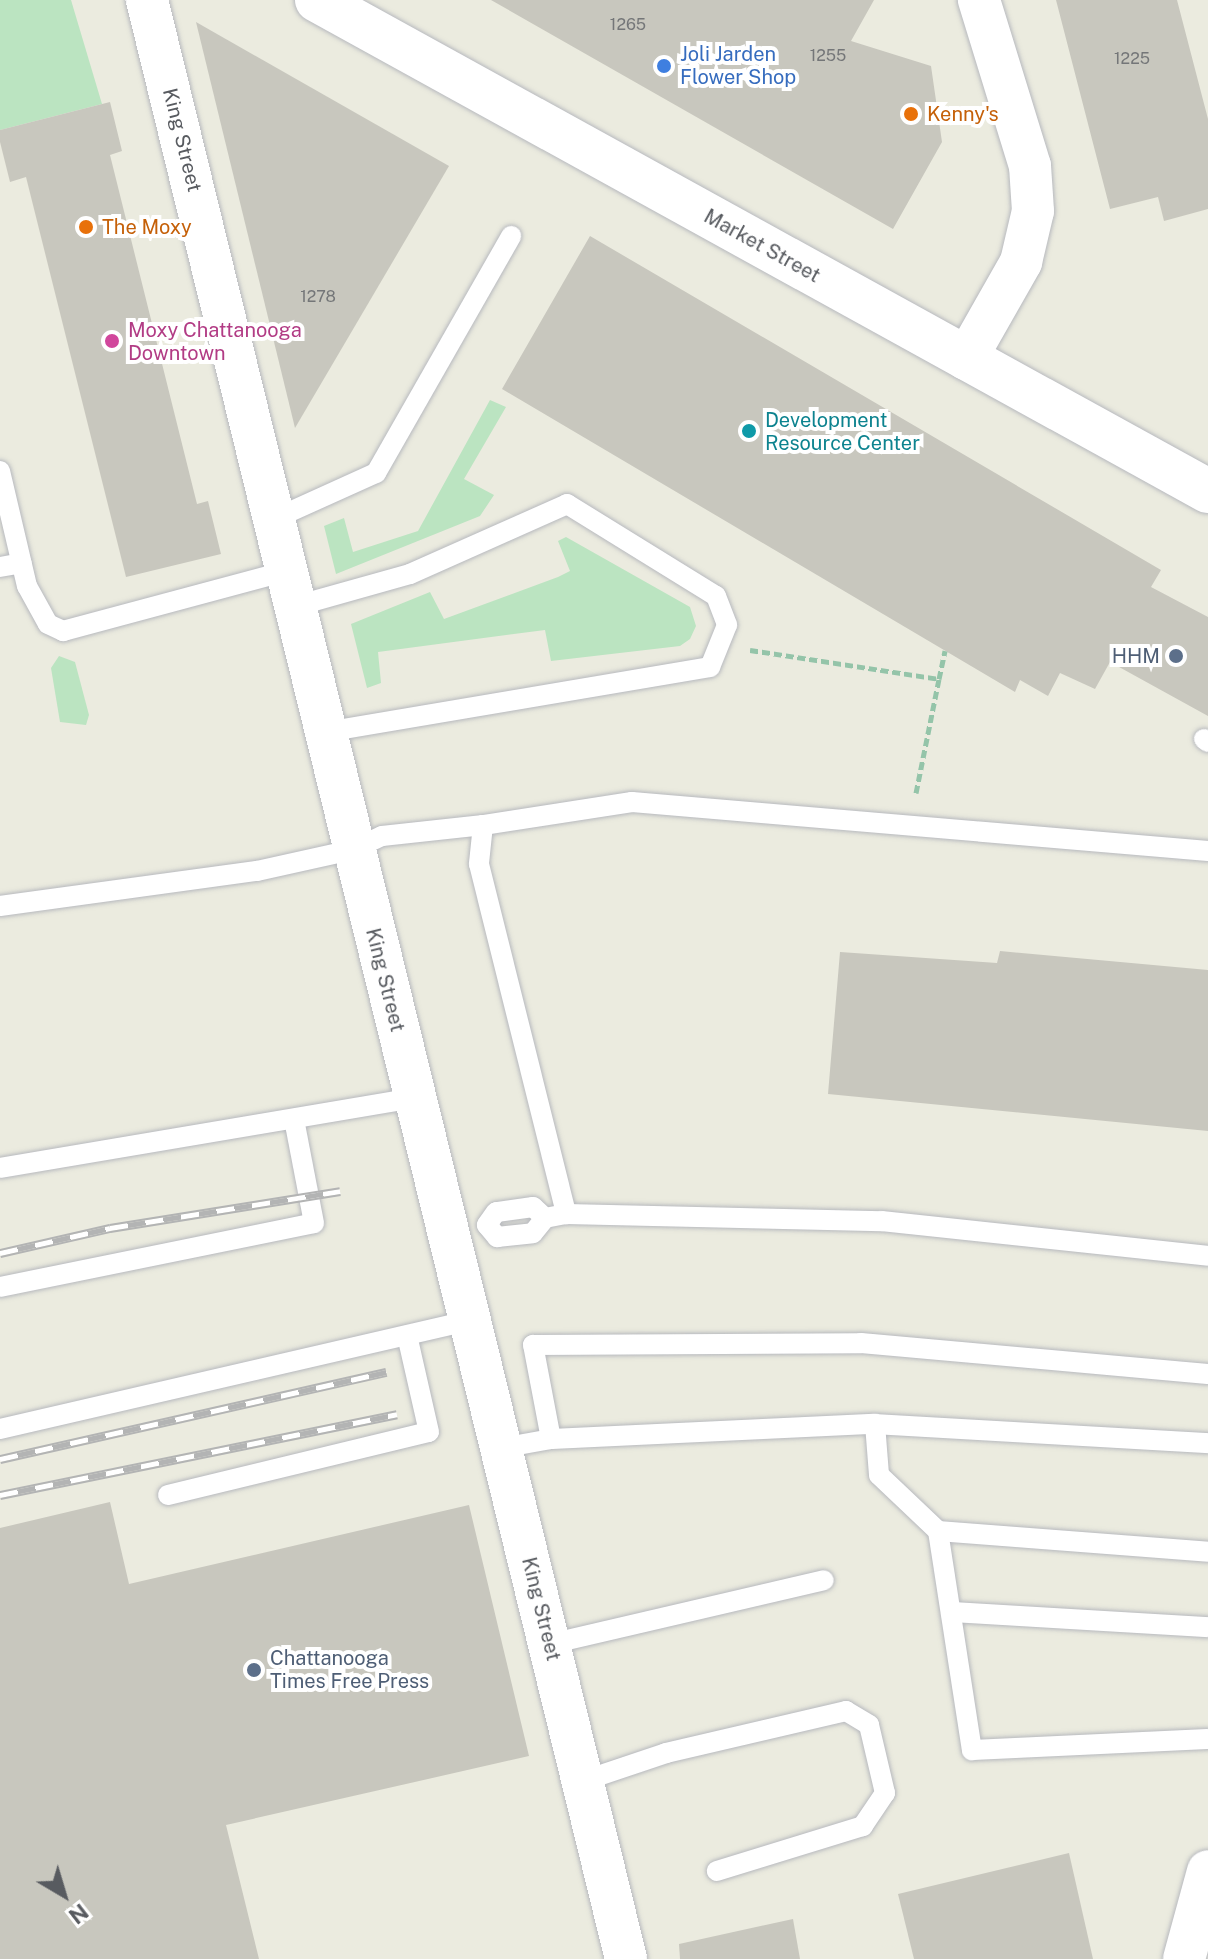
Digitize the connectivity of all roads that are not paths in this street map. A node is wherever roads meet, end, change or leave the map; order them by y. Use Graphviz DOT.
graph roads {
  1 [pos="147,0"];
  2 [pos="317,0"];
  3 [pos="979,0"];
  4 [pos="511,236"];
  5 [pos="966,359"];
  6 [pos="0,471"];
  7 [pos="1208,491"];
  8 [pos="274,519"];
  9 [pos="22,563"];
  10 [pos="0,567"];
  11 [pos="292,588"];
  12 [pos="327,732"];
  13 [pos="483,825"];
  14 [pos="352,850"];
  15 [pos="1208,851"];
  16 [pos="0,906"];
  17 [pos="415,1098"];
  18 [pos="294,1119"];
  19 [pos="0,1168"];
  20 [pos="566,1214"];
  21 [pos="468,1229"];
  22 [pos="1208,1256"];
  23 [pos="0,1287"];
  24 [pos="471,1320"];
  25 [pos="407,1335"];
  26 [pos="1208,1374"];
  27 [pos="875,1424"];
  28 [pos="0,1429"];
  29 [pos="551,1439"];
  30 [pos="1208,1443"];
  31 [pos="501,1448"];
  32 [pos="168,1495"];
  33 [pos="938,1531"];
  34 [pos="1208,1552"];
  35 [pos="824,1580"];
  36 [pos="954,1612"];
  37 [pos="1208,1627"];
  38 [pos="550,1644"];
  39 [pos="1208,1739"];
  40 [pos="583,1781"];
  41 [pos="717,1871"];
  42 [pos="1208,1871"];
  43 [pos="626,1959"];
  44 [pos="1184,1959"];
  1 -- 8 [label="street, King Street"];
  2 -- 5 [label="main road, Market Street"];
  3 -- 5 [label="street"];
  4 -- 8 [label="lane"];
  5 -- 7 [label="main road, Market Street"];
  6 -- 9 [label="lane"];
  8 -- 11 [label="street, King Street"];
  9 -- 10 [label="lane"];
  9 -- 11 [label="lane"];
  11 -- 12 [label="street, King Street"];
  11 -- 12 [label="lane"];
  12 -- 14 [label="street, King Street"];
  13 -- 14 [label="lane"];
  13 -- 15 [label="lane"];
  13 -- 20 [label="lane"];
  14 -- 16 [label="lane"];
  14 -- 17 [label="street, King Street"];
  17 -- 18 [label="lane"];
  17 -- 21 [label="street, King Street"];
  18 -- 19 [label="lane"];
  18 -- 23 [label="lane"];
  20 -- 21 [label="lane"];
  20 -- 22 [label="lane"];
  21 -- 24 [label="street, King Street"];
  24 -- 25 [label="lane"];
  24 -- 31 [label="street, King Street"];
  25 -- 28 [label="lane"];
  25 -- 32 [label="lane"];
  26 -- 29 [label="lane"];
  27 -- 29 [label="lane"];
  27 -- 30 [label="lane"];
  27 -- 33 [label="lane"];
  29 -- 31 [label="lane"];
  31 -- 38 [label="street, King Street"];
  33 -- 34 [label="lane"];
  33 -- 36 [label="lane"];
  35 -- 38 [label="lane"];
  36 -- 37 [label="lane"];
  36 -- 39 [label="lane"];
  38 -- 40 [label="street, King Street"];
  40 -- 41 [label="lane"];
  40 -- 43 [label="street, King Street"];
  42 -- 44 [label="street"];
}
